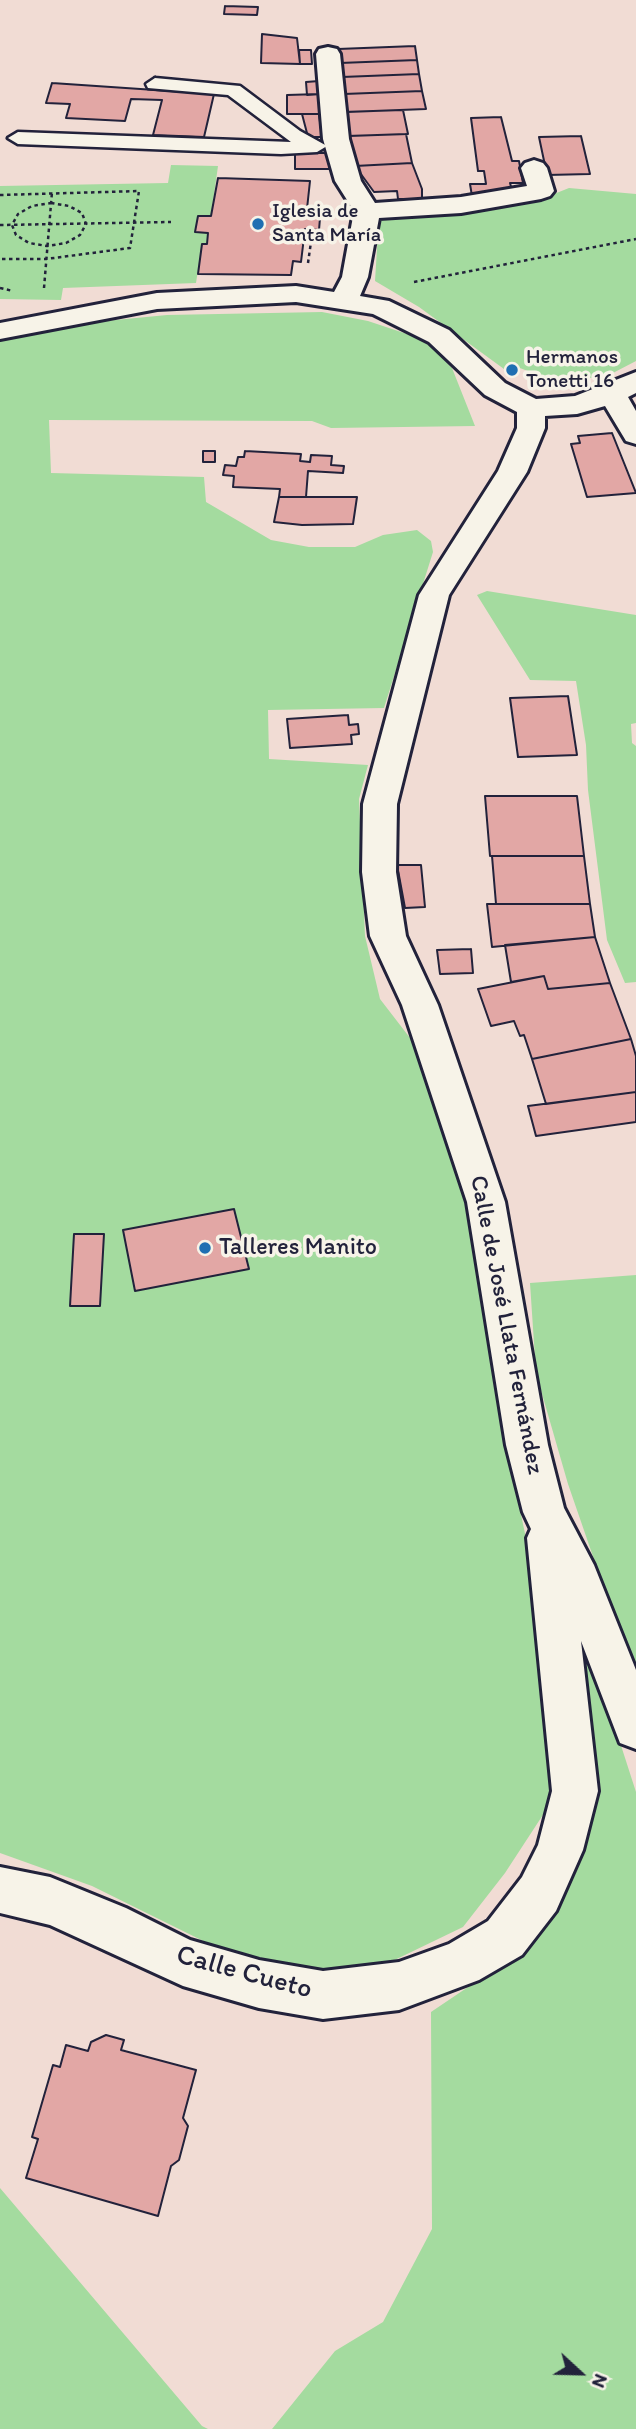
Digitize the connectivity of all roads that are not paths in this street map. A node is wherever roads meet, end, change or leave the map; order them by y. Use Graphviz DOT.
graph roads {
  1 [pos="328,54"];
  2 [pos="155,84"];
  3 [pos="18,138"];
  4 [pos="326,148"];
  5 [pos="534,168"];
  6 [pos="367,211"];
  7 [pos="356,303"];
  8 [pos="0,331"];
  9 [pos="624,387"];
  10 [pos="531,408"];
  11 [pos="636,435"];
  12 [pos="544,1512"];
  13 [pos="636,1727"];
  14 [pos="0,1890"];
  1 -- 4 [label="street"];
  2 -- 4 [label="lane"];
  3 -- 4 [label="lane"];
  4 -- 6 [label="street"];
  5 -- 6 [label="street"];
  6 -- 7 [label="street"];
  7 -- 8 [label="street"];
  7 -- 10 [label="street"];
  9 -- 10 [label="street"];
  9 -- 11 [label="street"];
  10 -- 12 [label="street, Calle de José Llata Fernández"];
  12 -- 13 [label="street, Calle de José Llata Fernández"];
  12 -- 14 [label="street, Calle Cueto"];
}
